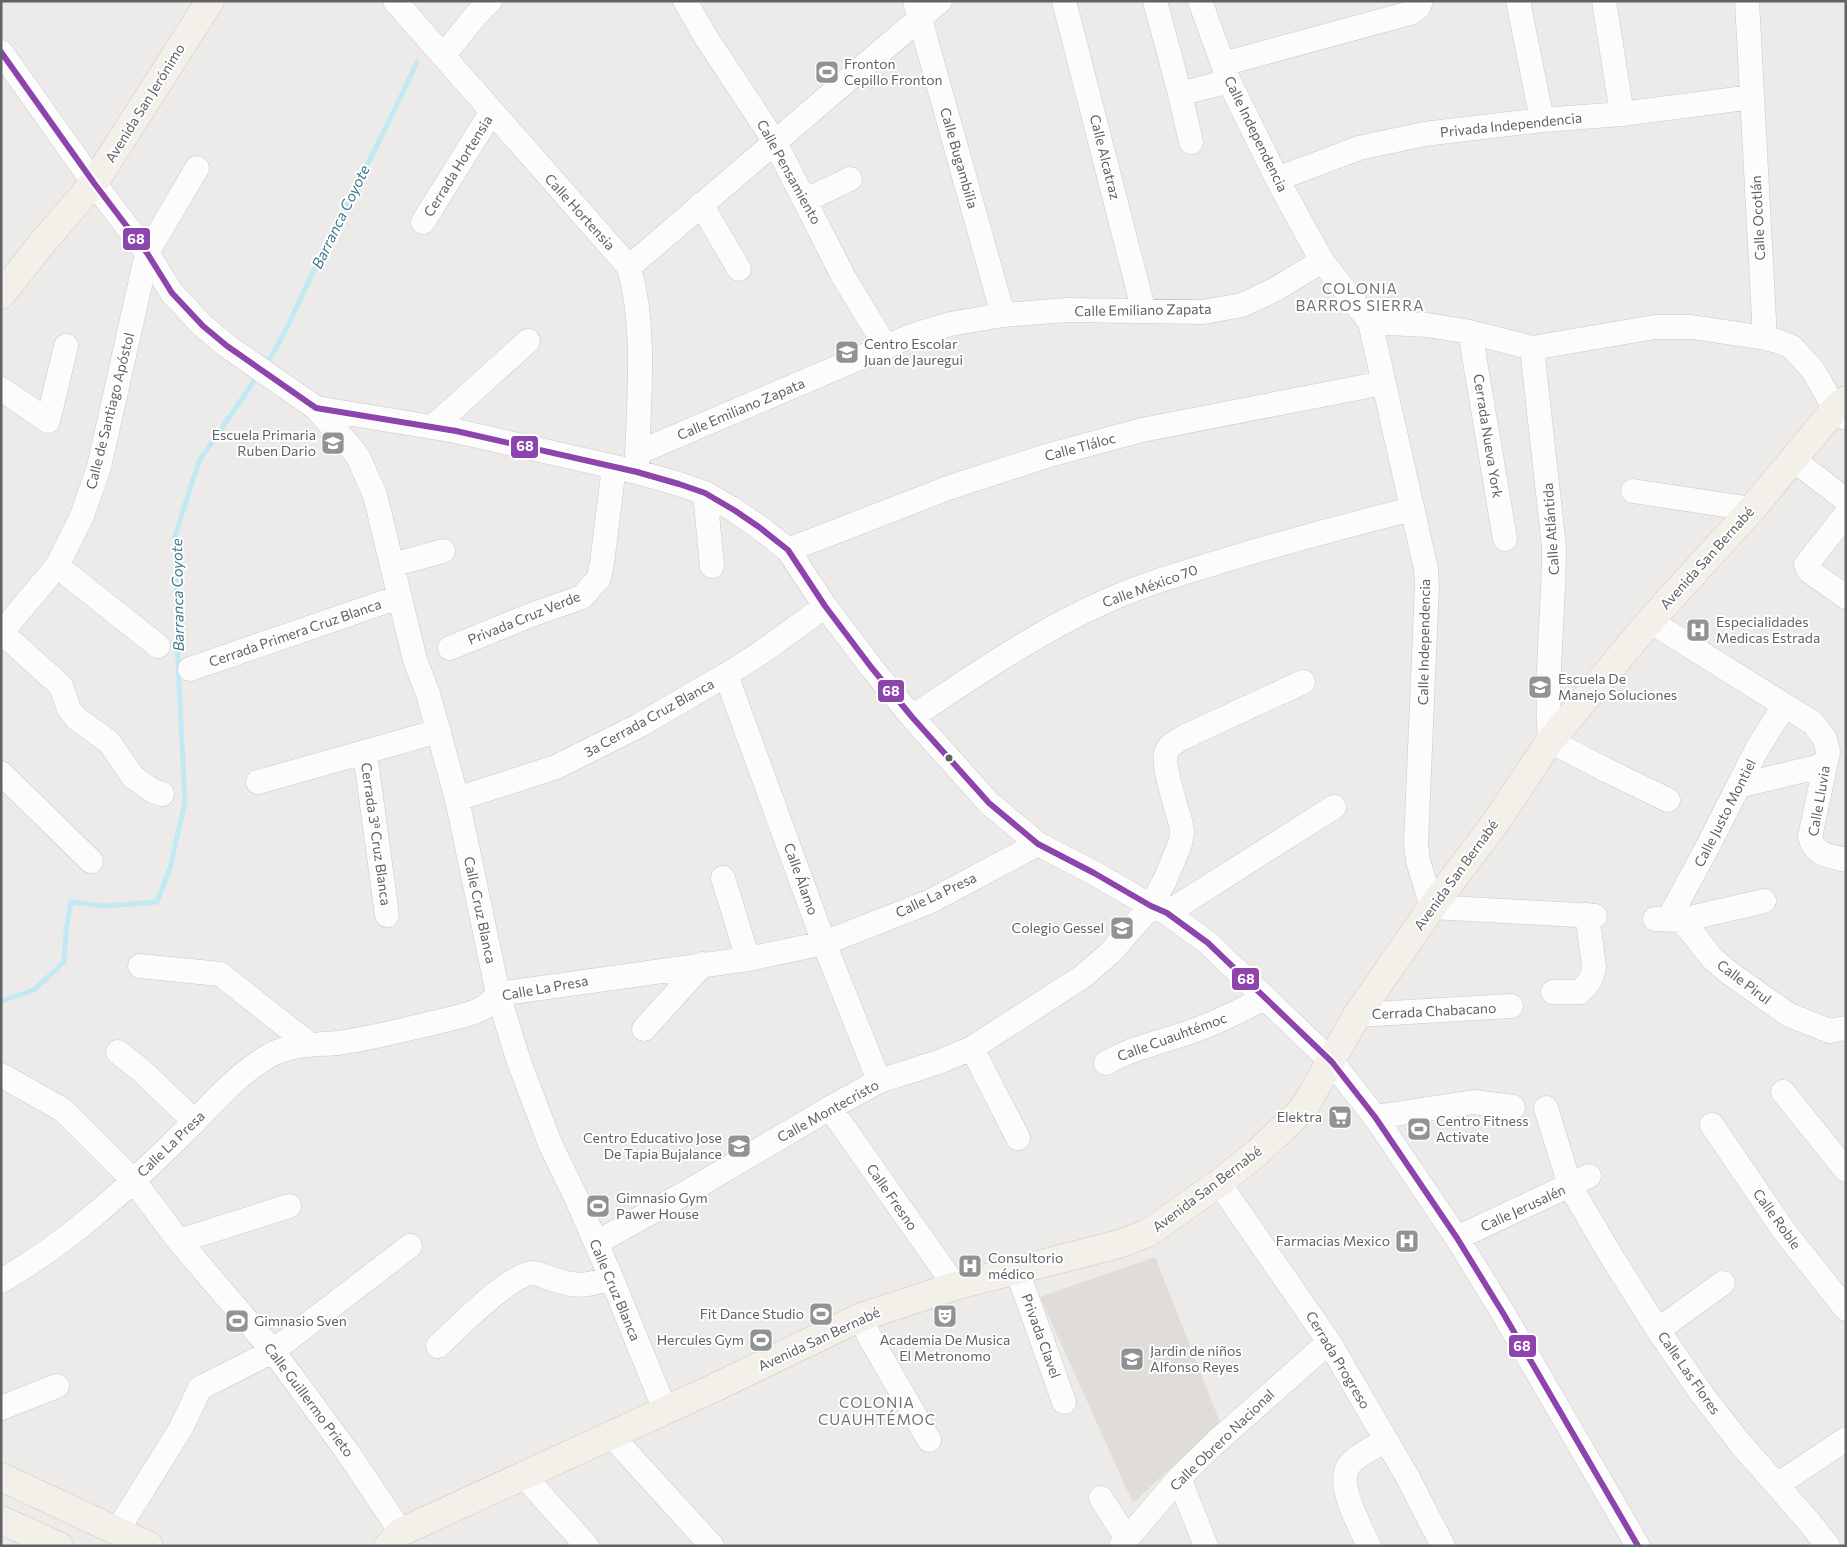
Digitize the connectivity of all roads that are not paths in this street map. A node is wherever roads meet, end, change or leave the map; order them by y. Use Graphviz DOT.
graph roads {
  1 [pos="210,1"];
  2 [pos="395,1"];
  3 [pos="490,1"];
  4 [pos="685,1"];
  5 [pos="940,1"];
  6 [pos="1064,1"];
  7 [pos="1155,1"];
  8 [pos="1200,1"];
  9 [pos="1421,1"];
  10 [pos="1518,1"];
  11 [pos="1604,1"];
  12 [pos="1747,1"];
  13 [pos="917,10"];
  14 [pos="1,52"];
  15 [pos="443,56"];
  16 [pos="1226,72"];
  17 [pos="1180,94"];
  18 [pos="1752,97"];
  19 [pos="492,111"];
  20 [pos="1622,114"];
  21 [pos="1542,120"];
  22 [pos="775,142"];
  23 [pos="1191,142"];
  24 [pos="197,168"];
  25 [pos="850,179"];
  26 [pos="1277,179"];
  27 [pos="94,183"];
  28 [pos="806,200"];
  29 [pos="702,204"];
  30 [pos="424,222"];
  31 [pos="147,253"];
  32 [pos="1322,261"];
  33 [pos="630,267"];
  34 [pos="739,270"];
  35 [pos="1,295"];
  36 [pos="1144,312"];
  37 [pos="1003,315"];
  38 [pos="1370,322"];
  39 [pos="1470,332"];
  40 [pos="1765,338"];
  41 [pos="528,341"];
  42 [pos="66,346"];
  43 [pos="886,347"];
  44 [pos="1532,348"];
  45 [pos="1383,383"];
  46 [pos="1,389"];
  47 [pos="316,408"];
  48 [pos="1842,409"];
  49 [pos="432,427"];
  50 [pos="1794,460"];
  51 [pos="637,463"];
  52 [pos="614,467"];
  53 [pos="1633,491"];
  54 [pos="705,493"];
  55 [pos="1846,500"];
  56 [pos="1412,509"];
  57 [pos="1752,509"];
  58 [pos="1846,514"];
  59 [pos="1505,539"];
  60 [pos="788,550"];
  61 [pos="443,551"];
  62 [pos="392,565"];
  63 [pos="57,566"];
  64 [pos="712,566"];
  65 [pos="399,597"];
  66 [pos="1846,598"];
  67 [pos="825,606"];
  68 [pos="1650,621"];
  69 [pos="2,633"];
  70 [pos="158,646"];
  71 [pos="450,648"];
  72 [pos="190,669"];
  73 [pos="726,675"];
  74 [pos="1303,682"];
  75 [pos="1784,706"];
  76 [pos="912,717"];
  77 [pos="439,731"];
  78 [pos="1550,741"];
  79 [pos="365,752"];
  80 [pos="1825,765"];
  81 [pos="1,773"];
  82 [pos="258,782"];
  83 [pos="1738,786"];
  84 [pos="162,794"];
  85 [pos="457,799"];
  86 [pos="1668,800"];
  87 [pos="1334,806"];
  88 [pos="1038,844"];
  89 [pos="1846,860"];
  90 [pos="91,861"];
  91 [pos="723,878"];
  92 [pos="1764,901"];
  93 [pos="1432,907"];
  94 [pos="1159,910"];
  95 [pos="387,915"];
  96 [pos="1668,920"];
  97 [pos="824,943"];
  98 [pos="748,959"];
  99 [pos="703,964"];
  100 [pos="140,966"];
  101 [pos="1553,992"];
  102 [pos="498,994"];
  103 [pos="1264,998"];
  104 [pos="1511,1006"];
  105 [pos="1357,1015"];
  106 [pos="1846,1028"];
  107 [pos="644,1029"];
  108 [pos="309,1044"];
  109 [pos="972,1048"];
  110 [pos="118,1052"];
  111 [pos="1332,1062"];
  112 [pos="1106,1063"];
  113 [pos="1,1075"];
  114 [pos="879,1081"];
  115 [pos="1783,1092"];
  116 [pos="1513,1107"];
  117 [pos="830,1108"];
  118 [pos="1546,1108"];
  119 [pos="1375,1117"];
  120 [pos="195,1122"];
  121 [pos="1712,1126"];
  122 [pos="1018,1138"];
  123 [pos="1846,1170"];
  124 [pos="134,1181"];
  125 [pos="1579,1181"];
  126 [pos="1219,1183"];
  127 [pos="289,1206"];
  128 [pos="1457,1238"];
  129 [pos="179,1241"];
  130 [pos="596,1243"];
  131 [pos="410,1246"];
  132 [pos="1017,1270"];
  133 [pos="610,1277"];
  134 [pos="2,1279"];
  135 [pos="1723,1283"];
  136 [pos="955,1286"];
  137 [pos="1846,1309"];
  138 [pos="861,1317"];
  139 [pos="1658,1330"];
  140 [pos="1329,1342"];
  141 [pos="438,1346"];
  142 [pos="274,1351"];
  143 [pos="57,1386"];
  144 [pos="1064,1402"];
  145 [pos="1,1408"];
  146 [pos="665,1410"];
  147 [pos="610,1434"];
  148 [pos="1846,1439"];
  149 [pos="929,1440"];
  150 [pos="1386,1440"];
  151 [pos="523,1475"];
  152 [pos="1,1477"];
  153 [pos="1179,1478"];
  154 [pos="1777,1485"];
  155 [pos="1101,1498"];
  156 [pos="1,1520"];
  157 [pos="117,1531"];
  158 [pos="394,1539"];
  159 [pos="1124,1543"];
  160 [pos="59,1546"];
  161 [pos="149,1546"];
  162 [pos="587,1546"];
  163 [pos="712,1546"];
  164 [pos="1206,1546"];
  165 [pos="1369,1546"];
  166 [pos="1444,1546"];
  167 [pos="1638,1546"];
  168 [pos="1828,1546"];
  1 -- 27 [label="main road, Avenida San Jerónimo"];
  2 -- 15 [label="street, Calle Hortensia"];
  3 -- 15 [label="street"];
  4 -- 22 [label="street, Calle Pensamiento"];
  5 -- 13 [label="street"];
  6 -- 36 [label="street, Calle Alcatraz"];
  7 -- 17 [label="street"];
  8 -- 16 [label="street, Calle Independencia"];
  9 -- 16 [label="street"];
  10 -- 21 [label="street"];
  11 -- 20 [label="street"];
  12 -- 18 [label="street, Calle Ocotlán"];
  13 -- 22 [label="street"];
  13 -- 37 [label="street, Calle Bugambilia"];
  14 -- 27 [label="street"];
  15 -- 19 [label="street, Calle Hortensia"];
  16 -- 17 [label="street"];
  16 -- 26 [label="street, Calle Independencia"];
  17 -- 23 [label="street"];
  18 -- 20 [label="street, Privada Independencia"];
  18 -- 40 [label="street, Calle Ocotlán"];
  19 -- 30 [label="street, Cerrada Hortensia"];
  19 -- 33 [label="street, Calle Hortensia"];
  20 -- 21 [label="street, Privada Independencia"];
  21 -- 26 [label="street, Privada Independencia"];
  22 -- 28 [label="street, Calle Pensamiento"];
  22 -- 29 [label="street"];
  24 -- 31 [label="street, Calle de Santiago Apóstol"];
  25 -- 28 [label="street"];
  26 -- 32 [label="street, Calle Independencia"];
  27 -- 31 [label="street"];
  27 -- 35 [label="main road, Avenida San Jerónimo"];
  28 -- 43 [label="street, Calle Pensamiento"];
  29 -- 33 [label="street"];
  29 -- 34 [label="street"];
  31 -- 47 [label="street"];
  31 -- 63 [label="street, Calle de Santiago Apóstol"];
  32 -- 36 [label="street, Calle Emiliano Zapata"];
  32 -- 38 [label="street"];
  33 -- 51 [label="street, Calle Hortensia"];
  36 -- 37 [label="street, Calle Emiliano Zapata"];
  37 -- 43 [label="street, Calle Emiliano Zapata"];
  38 -- 39 [label="street"];
  38 -- 45 [label="street, Calle Independencia"];
  39 -- 44 [label="street"];
  39 -- 59 [label="street, Cerrada Nueva York"];
  40 -- 44 [label="street"];
  40 -- 48 [label="street"];
  41 -- 49 [label="street"];
  42 -- 46 [label="street"];
  43 -- 51 [label="street, Calle Emiliano Zapata"];
  44 -- 78 [label="street, Calle Atlántida"];
  45 -- 56 [label="street, Calle Independencia"];
  45 -- 60 [label="street, Calle Tláloc"];
  47 -- 49 [label="street"];
  47 -- 62 [label="street, Calle Cruz Blanca"];
  48 -- 50 [label="main road, Avenida San Bernabé"];
  49 -- 52 [label="street"];
  50 -- 55 [label="street"];
  50 -- 57 [label="main road, Avenida San Bernabé"];
  51 -- 52 [label="street"];
  51 -- 54 [label="street"];
  52 -- 71 [label="street, Privada Cruz Verde"];
  53 -- 57 [label="street"];
  54 -- 60 [label="street"];
  54 -- 64 [label="street"];
  56 -- 76 [label="street, Calle México 70"];
  56 -- 93 [label="street, Calle Independencia"];
  57 -- 68 [label="main road, Avenida San Bernabé"];
  58 -- 66 [label="street"];
  60 -- 67 [label="street"];
  61 -- 62 [label="street"];
  62 -- 65 [label="street, Calle Cruz Blanca"];
  63 -- 69 [label="street, Calle de Santiago Apóstol"];
  63 -- 70 [label="street"];
  65 -- 72 [label="street, Cerrada Primera Cruz Blanca"];
  65 -- 77 [label="street, Calle Cruz Blanca"];
  67 -- 73 [label="street, 3a Cerrada Cruz Blanca"];
  67 -- 76 [label="street"];
  68 -- 75 [label="street"];
  68 -- 78 [label="main road, Avenida San Bernabé"];
  69 -- 84 [label="street"];
  73 -- 85 [label="street, 3a Cerrada Cruz Blanca"];
  73 -- 97 [label="street, Calle Álamo"];
  74 -- 94 [label="street"];
  75 -- 80 [label="street, Calle Lluvia"];
  75 -- 83 [label="street, Calle Justo Montiel"];
  76 -- 88 [label="street"];
  77 -- 79 [label="street"];
  77 -- 85 [label="street, Calle Cruz Blanca"];
  78 -- 86 [label="street"];
  78 -- 93 [label="main road, Avenida San Bernabé"];
  79 -- 82 [label="street"];
  79 -- 95 [label="street, Cerrada 3ª Cruz Blanca"];
  80 -- 83 [label="street"];
  80 -- 89 [label="street, Calle Lluvia"];
  81 -- 90 [label="street"];
  83 -- 96 [label="street, Calle Justo Montiel"];
  85 -- 102 [label="street, Calle Cruz Blanca"];
  87 -- 94 [label="street"];
  88 -- 94 [label="street"];
  88 -- 97 [label="street, Calle La Presa"];
  91 -- 98 [label="street"];
  92 -- 96 [label="street"];
  93 -- 101 [label="street"];
  93 -- 105 [label="main road, Avenida San Bernabé"];
  94 -- 103 [label="street"];
  94 -- 109 [label="street, Calle Montecristo"];
  96 -- 106 [label="street, Calle Pirul"];
  97 -- 98 [label="street, Calle La Presa"];
  97 -- 114 [label="street, Calle Álamo"];
  98 -- 99 [label="street, Calle La Presa"];
  99 -- 102 [label="street, Calle La Presa"];
  99 -- 107 [label="street"];
  100 -- 108 [label="street"];
  102 -- 108 [label="street, Calle La Presa"];
  102 -- 130 [label="street, Calle Cruz Blanca"];
  103 -- 111 [label="street"];
  103 -- 112 [label="street, Calle Cuauhtémoc"];
  104 -- 105 [label="street, Cerrada Chabacano"];
  105 -- 111 [label="main road, Avenida San Bernabé"];
  108 -- 120 [label="street, Calle La Presa"];
  109 -- 114 [label="street, Calle Montecristo"];
  109 -- 122 [label="street"];
  110 -- 120 [label="street"];
  111 -- 119 [label="street"];
  111 -- 126 [label="main road, Avenida San Bernabé"];
  113 -- 124 [label="street, Calle Guillermo Prieto"];
  114 -- 117 [label="street, Calle Montecristo"];
  115 -- 123 [label="street"];
  116 -- 119 [label="street"];
  117 -- 130 [label="street, Calle Montecristo"];
  117 -- 136 [label="street, Calle Fresno"];
  118 -- 125 [label="street, Calle Las Flores"];
  119 -- 128 [label="street"];
  120 -- 124 [label="street, Calle La Presa"];
  121 -- 137 [label="street, Calle Roble"];
  124 -- 129 [label="street, Calle Guillermo Prieto"];
  124 -- 134 [label="street, Calle La Presa"];
  125 -- 128 [label="street, Calle Jerusalén"];
  125 -- 139 [label="street, Calle Las Flores"];
  126 -- 132 [label="main road, Avenida San Bernabé"];
  126 -- 140 [label="street, Cerrada Progreso"];
  127 -- 129 [label="street"];
  128 -- 167 [label="street"];
  129 -- 142 [label="street, Calle Guillermo Prieto"];
  130 -- 133 [label="street, Calle Cruz Blanca"];
  131 -- 142 [label="street"];
  132 -- 136 [label="main road, Avenida San Bernabé"];
  132 -- 144 [label="street, Privada Clavel"];
  133 -- 141 [label="street"];
  133 -- 146 [label="street, Calle Cruz Blanca"];
  135 -- 139 [label="street"];
  136 -- 138 [label="main road, Avenida San Bernabé"];
  138 -- 146 [label="main road, Avenida San Bernabé"];
  138 -- 149 [label="street"];
  139 -- 154 [label="street, Calle Las Flores"];
  140 -- 150 [label="street, Cerrada Progreso"];
  140 -- 153 [label="street, Calle Obrero Nacional"];
  142 -- 157 [label="street"];
  142 -- 158 [label="street, Calle Guillermo Prieto"];
  143 -- 145 [label="street"];
  146 -- 147 [label="main road, Avenida San Bernabé"];
  147 -- 151 [label="main road, Avenida San Bernabé"];
  147 -- 163 [label="street"];
  148 -- 154 [label="street"];
  150 -- 165 [label="street"];
  150 -- 166 [label="street, Cerrada Progreso"];
  151 -- 158 [label="main road, Avenida San Bernabé"];
  151 -- 162 [label="street"];
  152 -- 157 [label="main road"];
  153 -- 159 [label="street, Calle Obrero Nacional"];
  153 -- 164 [label="street"];
  154 -- 168 [label="street, Calle Las Flores"];
  155 -- 159 [label="street"];
  156 -- 160 [label="main road"];
  157 -- 161 [label="main road"];
}
